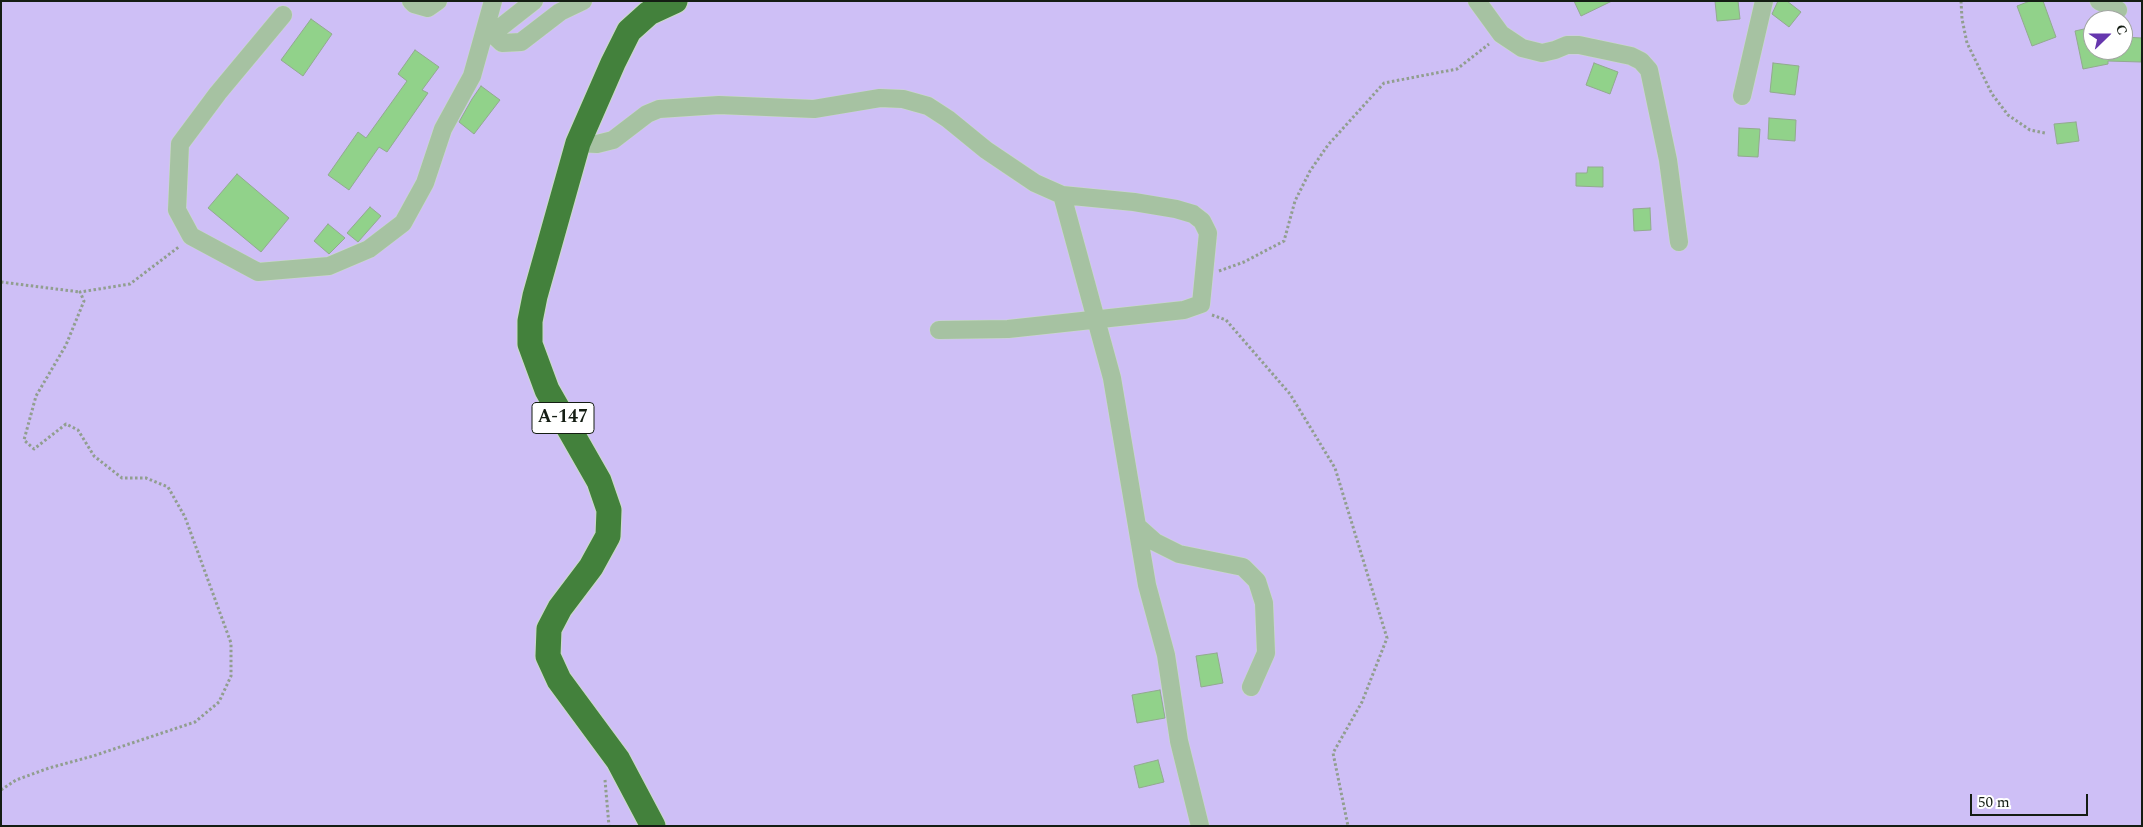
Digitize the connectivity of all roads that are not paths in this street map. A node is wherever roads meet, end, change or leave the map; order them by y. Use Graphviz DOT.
graph roads {
  1 [pos="411,1"];
  2 [pos="438,1"];
  3 [pos="492,1"];
  4 [pos="534,1"];
  5 [pos="583,1"];
  6 [pos="675,1"];
  7 [pos="1477,1"];
  8 [pos="1764,1"];
  9 [pos="2099,1"];
  10 [pos="2118,10"];
  11 [pos="283,15"];
  12 [pos="489,31"];
  13 [pos="1742,96"];
  14 [pos="578,143"];
  15 [pos="1062,195"];
  16 [pos="1679,242"];
  17 [pos="1096,318"];
  18 [pos="939,330"];
  19 [pos="1137,526"];
  20 [pos="1251,687"];
  21 [pos="654,826"];
  22 [pos="1200,826"];
  1 -- 2 [label="lane"];
  3 -- 12 [label="lane"];
  4 -- 12 [label="lane"];
  5 -- 12 [label="lane"];
  6 -- 14 [label="highway, А-147"];
  7 -- 16 [label="lane"];
  8 -- 13 [label="lane"];
  9 -- 10 [label="lane"];
  11 -- 12 [label="lane"];
  14 -- 15 [label="lane"];
  14 -- 21 [label="highway, А-147"];
  15 -- 17 [label="lane"];
  15 -- 17 [label="lane"];
  17 -- 18 [label="lane"];
  17 -- 19 [label="lane"];
  19 -- 20 [label="lane"];
  19 -- 22 [label="lane"];
}
